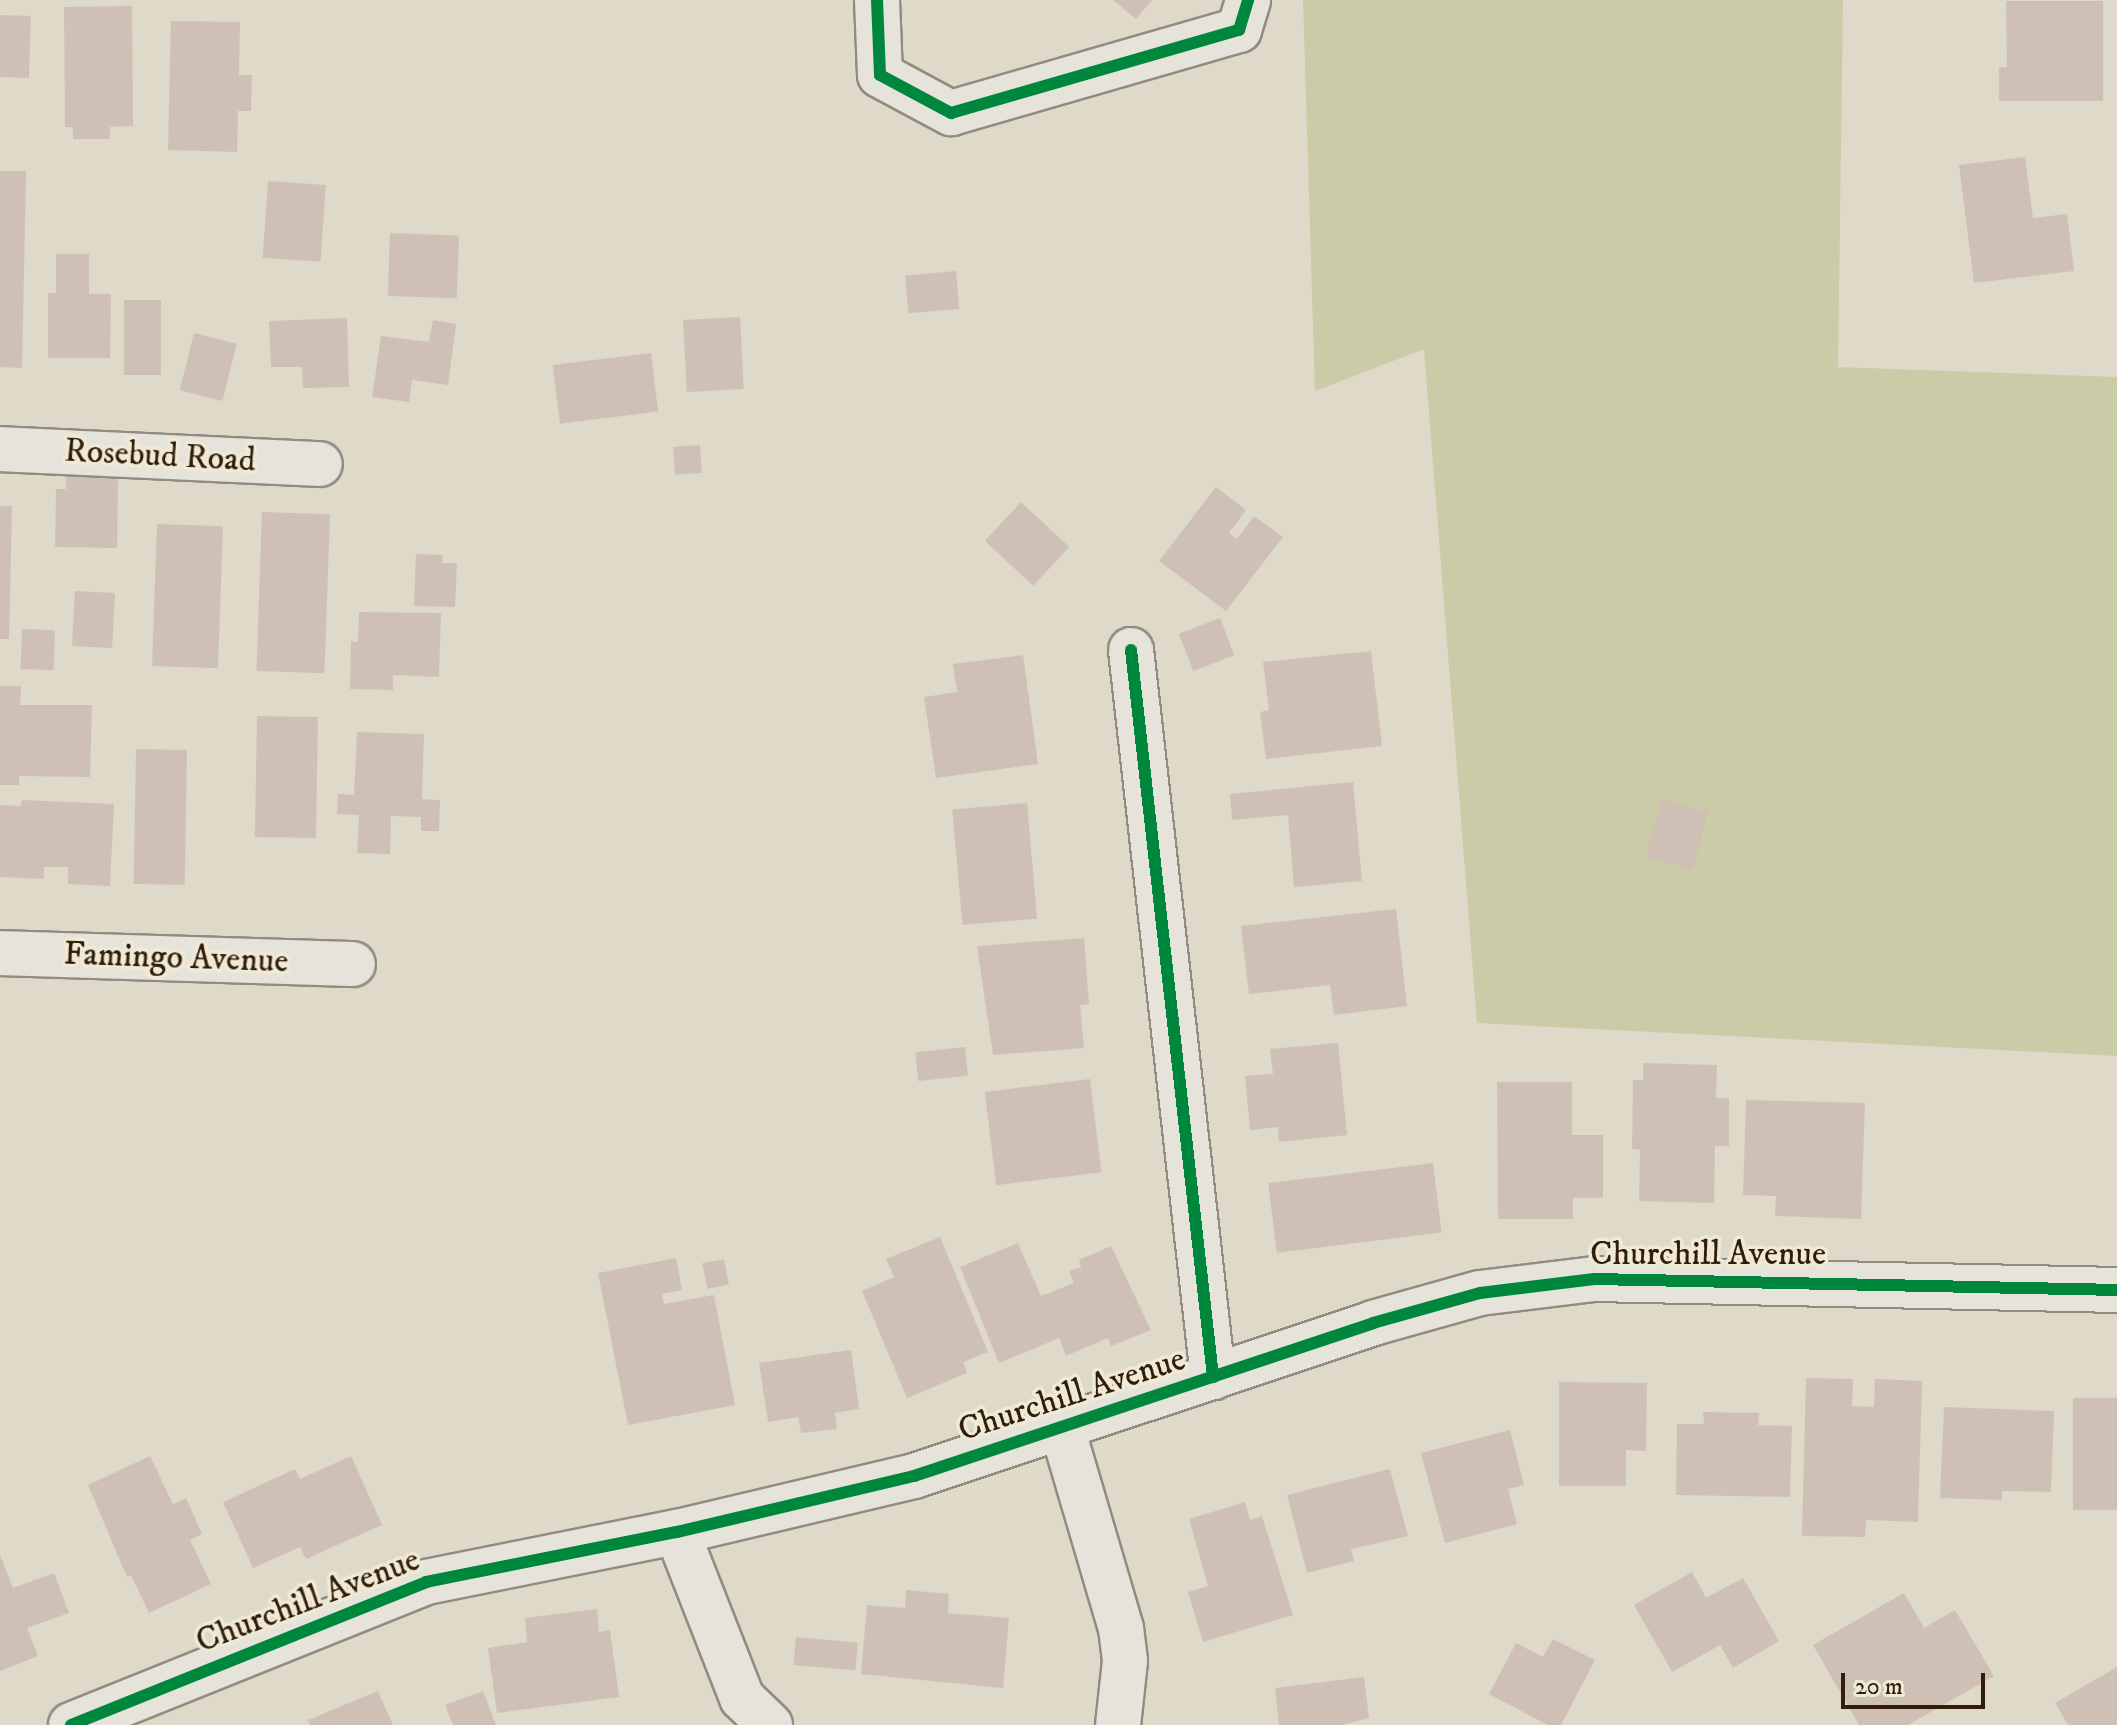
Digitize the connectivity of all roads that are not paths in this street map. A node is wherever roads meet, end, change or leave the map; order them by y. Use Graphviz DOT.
graph roads {
  1 [pos="877,0"];
  2 [pos="1248,0"];
  3 [pos="0,449"];
  4 [pos="320,464"];
  5 [pos="1131,650"];
  6 [pos="0,953"];
  7 [pos="353,964"];
  8 [pos="2117,1290"];
  9 [pos="1213,1377"];
  10 [pos="1062,1428"];
  11 [pos="677,1532"];
  12 [pos="71,1725"];
  13 [pos="770,1725"];
  14 [pos="1118,1725"];
  1 -- 2 [label="street"];
  3 -- 4 [label="street, Rosebud Road"];
  5 -- 9 [label="street"];
  6 -- 7 [label="street, Famingo Avenue"];
  8 -- 9 [label="street, Churchill Avenue"];
  9 -- 10 [label="street, Churchill Avenue"];
  10 -- 11 [label="street, Churchill Avenue"];
  10 -- 14 [label="street"];
  11 -- 12 [label="street, Churchill Avenue"];
  11 -- 13 [label="street"];
}
